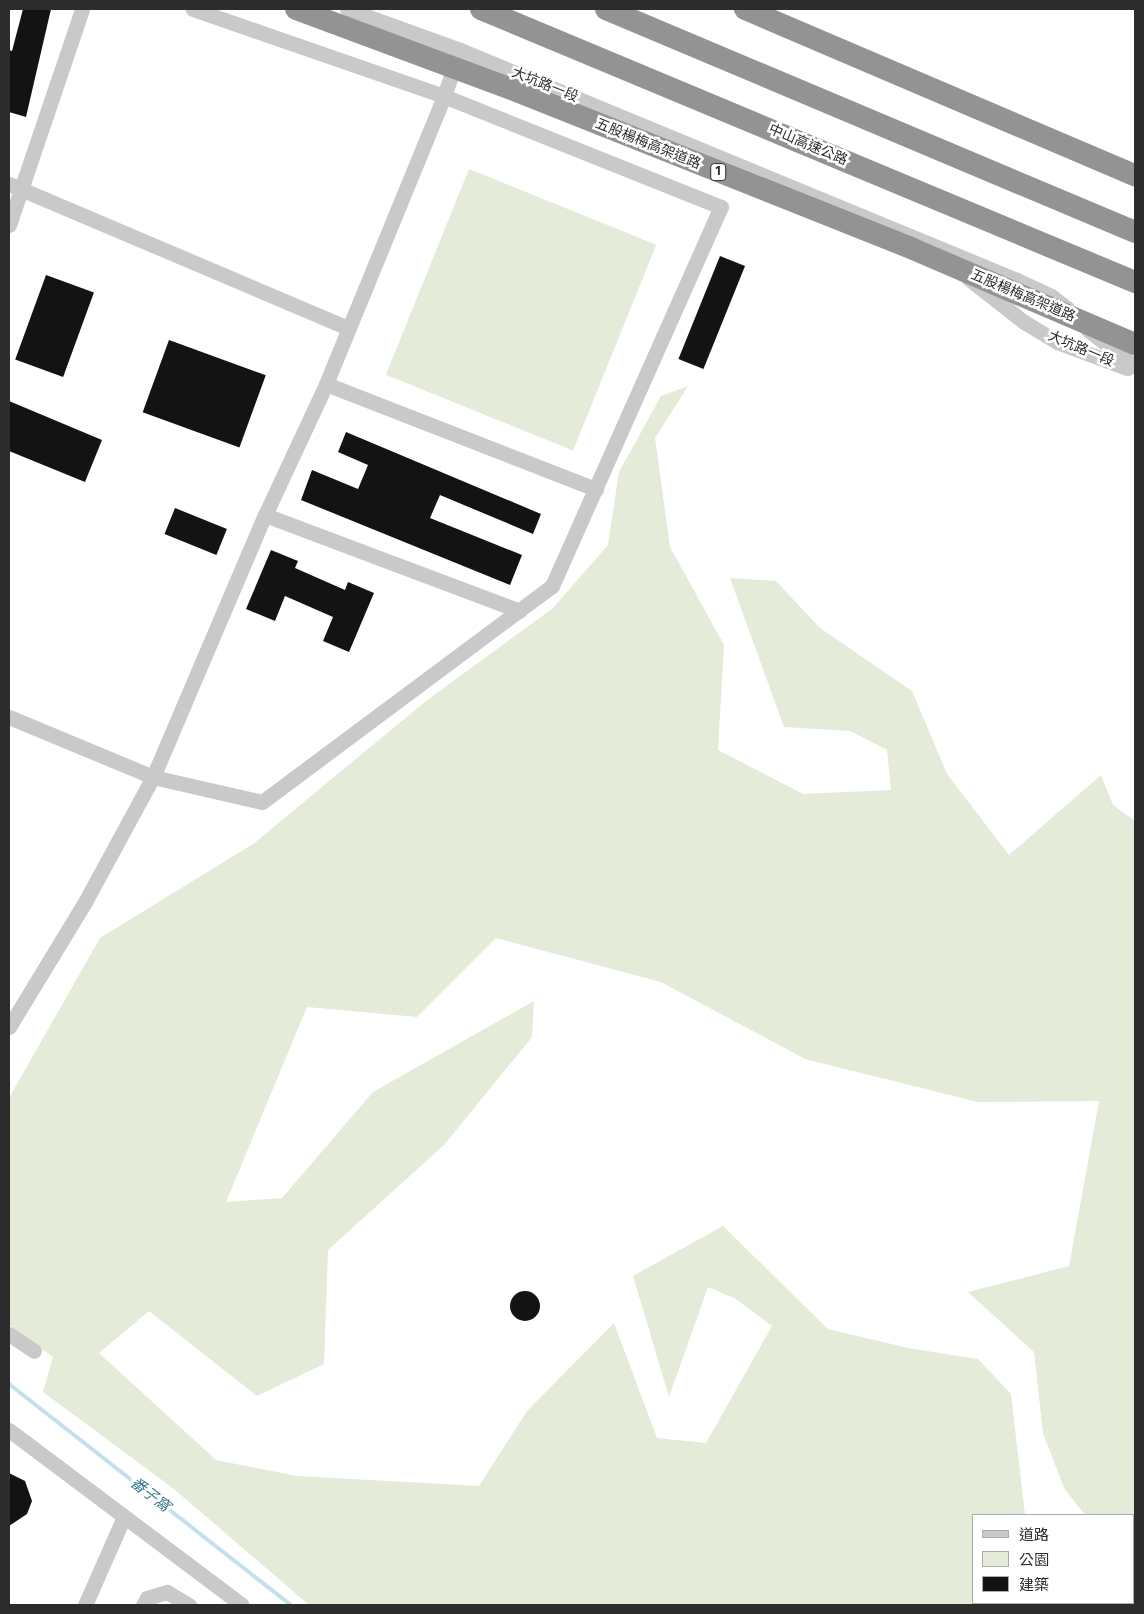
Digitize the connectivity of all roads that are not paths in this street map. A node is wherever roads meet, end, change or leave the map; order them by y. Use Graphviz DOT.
graph roads {
  1 [pos="82,9"];
  2 [pos="193,9"];
  3 [pos="296,9"];
  4 [pos="347,9"];
  5 [pos="481,9"];
  6 [pos="606,9"];
  7 [pos="745,9"];
  8 [pos="460,50"];
  9 [pos="444,96"];
  10 [pos="1135,175"];
  11 [pos="15,186"];
  12 [pos="9,225"];
  13 [pos="1135,232"];
  14 [pos="908,235"];
  15 [pos="1135,282"];
  16 [pos="348,328"];
  17 [pos="1135,344"];
  18 [pos="1135,366"];
  19 [pos="1135,371"];
  20 [pos="326,384"];
  21 [pos="596,489"];
  22 [pos="265,515"];
  23 [pos="520,611"];
  24 [pos="9,717"];
  25 [pos="153,777"];
  26 [pos="9,1027"];
  27 [pos="9,1334"];
  28 [pos="34,1351"];
  29 [pos="9,1430"];
  30 [pos="123,1519"];
  31 [pos="85,1605"];
  32 [pos="143,1605"];
  33 [pos="189,1605"];
  34 [pos="242,1605"];
  1 -- 11 [label="street"];
  2 -- 9 [label="street"];
  3 -- 17 [label="highway, 五股楊梅高架道路 / 1, bridge"];
  4 -- 8 [label="street, 大坑路一段"];
  5 -- 15 [label="highway, 中山高速公路"];
  6 -- 13 [label="highway"];
  7 -- 10 [label="highway"];
  8 -- 9 [label="street"];
  8 -- 14 [label="street, 大坑路一段"];
  9 -- 16 [label="street"];
  9 -- 21 [label="street"];
  11 -- 12 [label="street"];
  11 -- 16 [label="street"];
  14 -- 18 [label="street, 大坑路一段"];
  14 -- 19 [label="street, 大坑路一段"];
  16 -- 20 [label="street"];
  20 -- 21 [label="street"];
  20 -- 22 [label="street"];
  21 -- 23 [label="street"];
  22 -- 23 [label="street"];
  22 -- 25 [label="street"];
  23 -- 25 [label="street"];
  24 -- 25 [label="street"];
  25 -- 26 [label="street"];
  27 -- 28 [label="street"];
  29 -- 30 [label="street"];
  30 -- 31 [label="street"];
  30 -- 34 [label="street"];
  32 -- 33 [label="street"];
}
